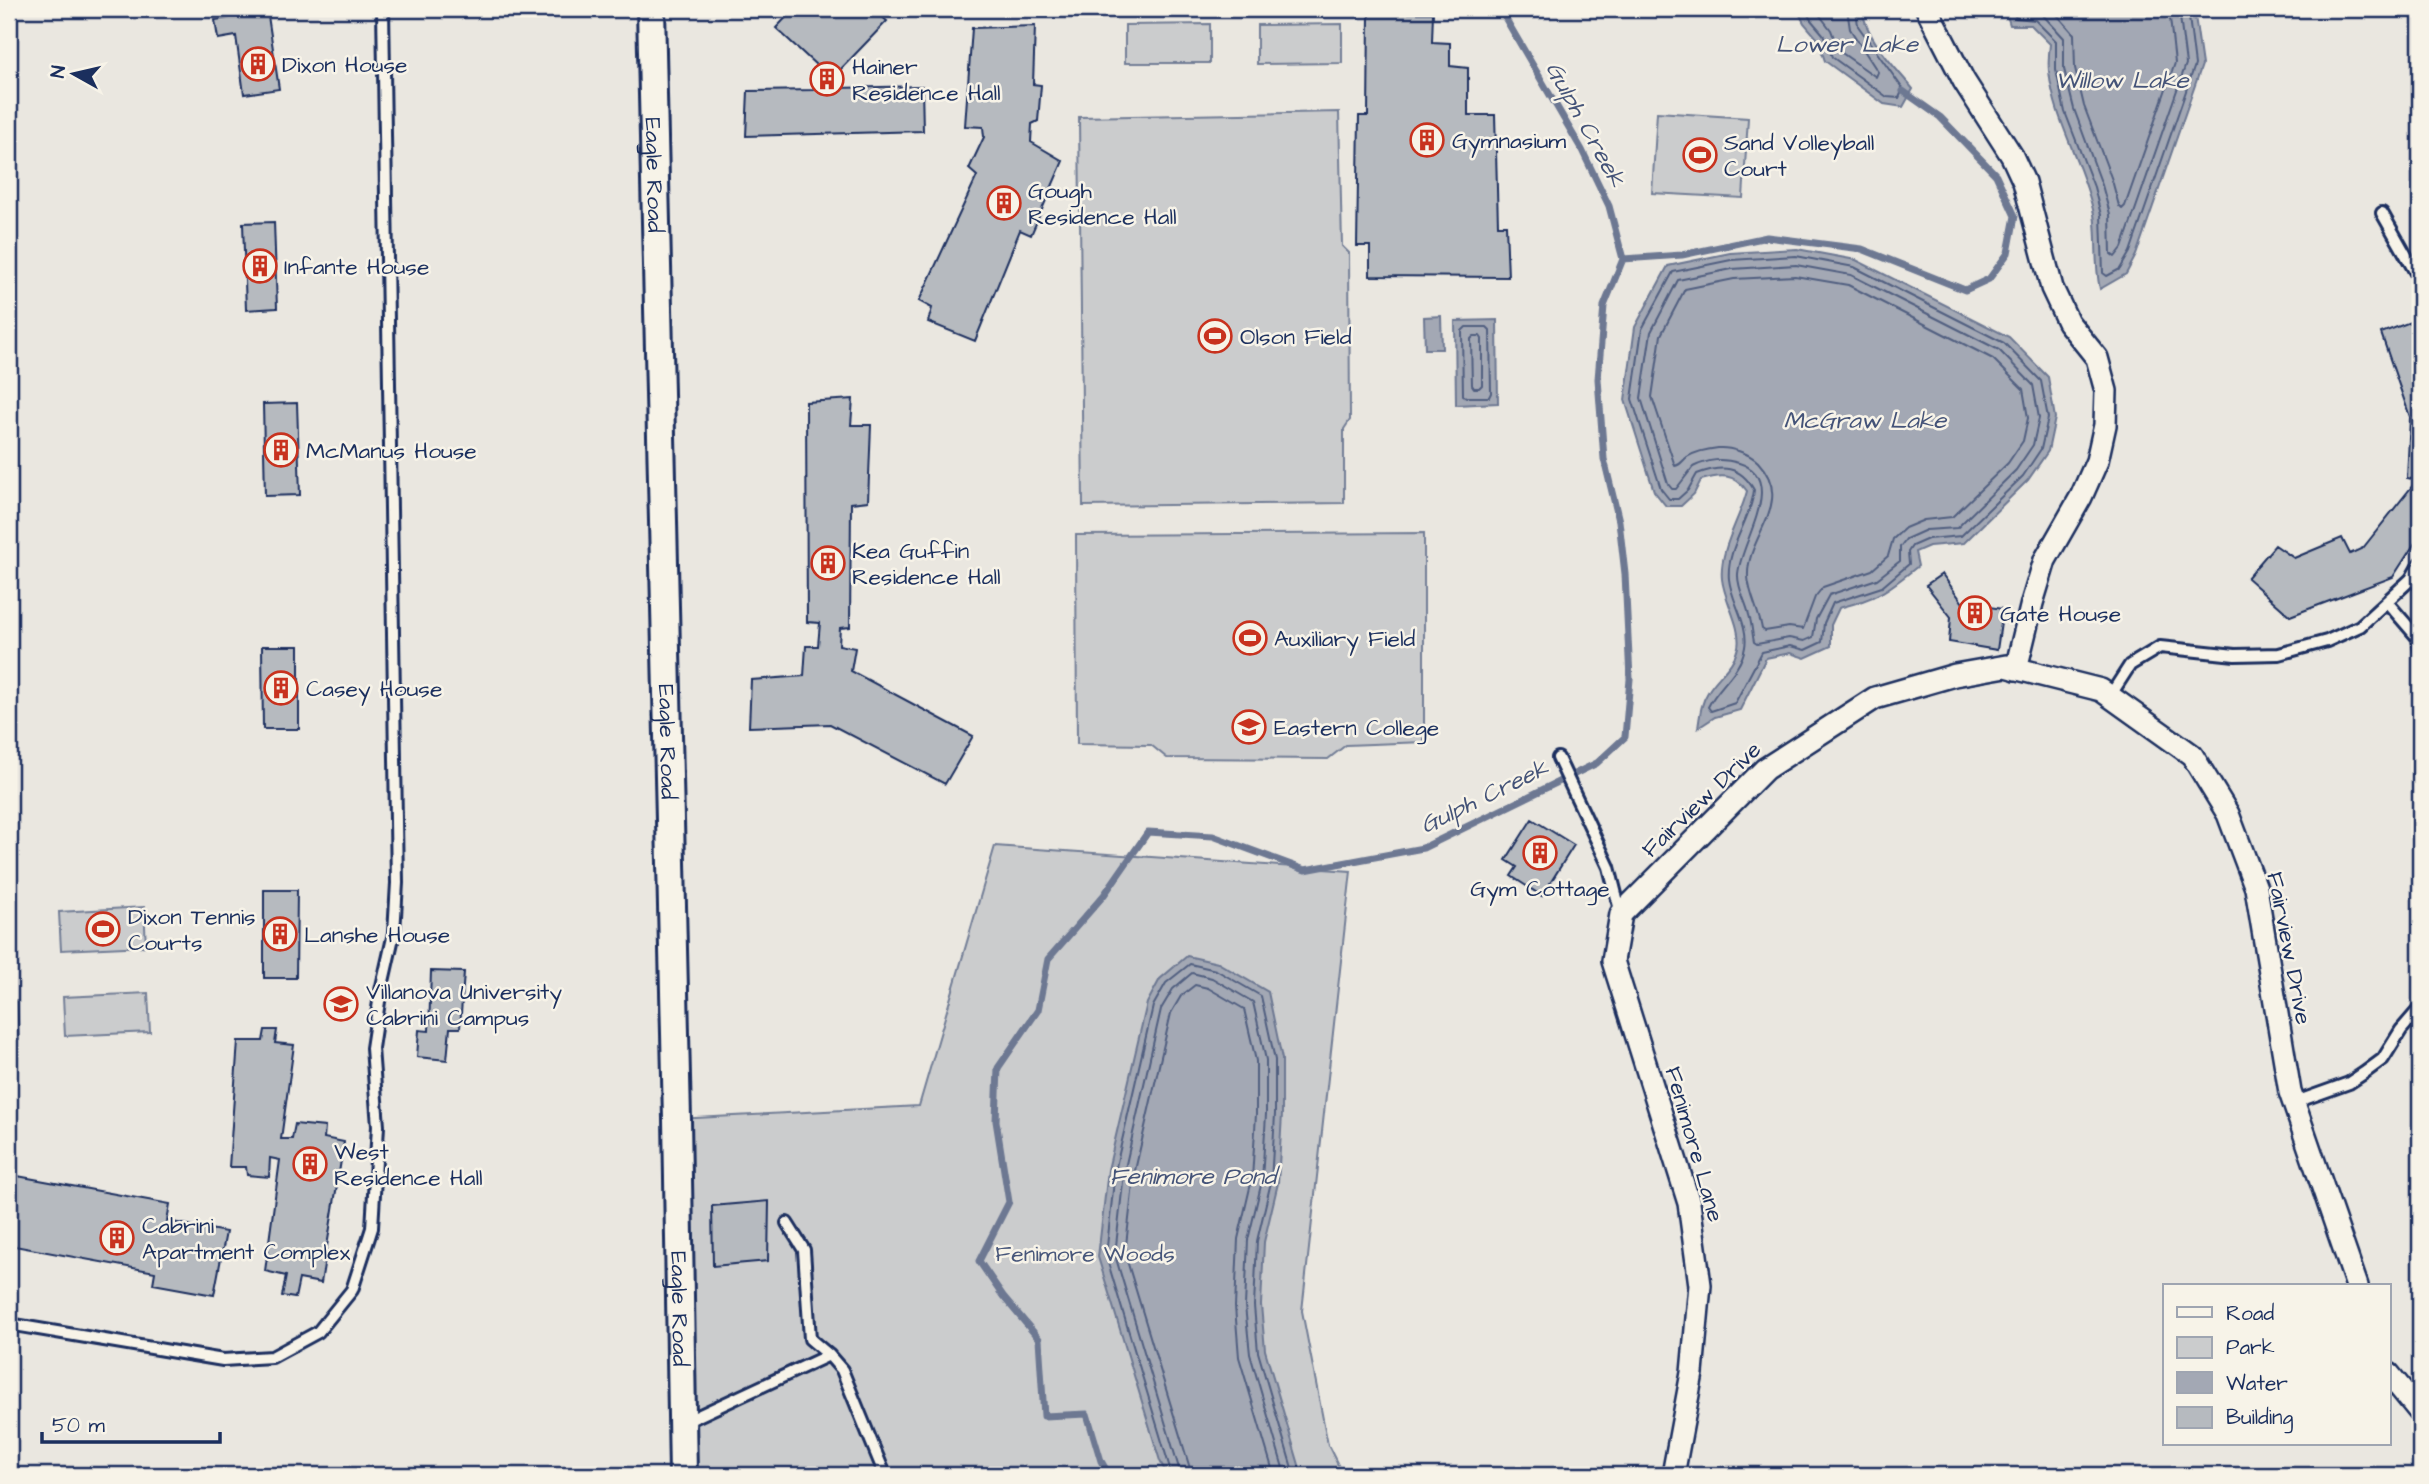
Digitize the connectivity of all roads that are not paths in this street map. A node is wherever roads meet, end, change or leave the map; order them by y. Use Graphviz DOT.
graph roads {
  1 [pos="383,9"];
  2 [pos="651,9"];
  3 [pos="1927,9"];
  4 [pos="2382,213"];
  5 [pos="2420,280"];
  6 [pos="2420,564"];
  7 [pos="2415,582"];
  8 [pos="2387,602"];
  9 [pos="2420,650"];
  10 [pos="2016,668"];
  11 [pos="2110,696"];
  12 [pos="1558,758"];
  13 [pos="1621,914"];
  14 [pos="2420,1008"];
  15 [pos="2293,1103"];
  16 [pos="787,1223"];
  17 [pos="2356,1284"];
  18 [pos="9,1324"];
  19 [pos="829,1355"];
  20 [pos="2390,1375"];
  21 [pos="2420,1412"];
  22 [pos="683,1423"];
  23 [pos="683,1475"];
  24 [pos="885,1475"];
  25 [pos="1673,1475"];
  1 -- 18 [label="lane"];
  2 -- 22 [label="street, Eagle Road"];
  3 -- 10 [label="street"];
  4 -- 5 [label="lane"];
  6 -- 7 [label="lane"];
  7 -- 8 [label="lane"];
  8 -- 9 [label="lane"];
  8 -- 11 [label="lane"];
  10 -- 11 [label="street, Fairview Drive"];
  10 -- 13 [label="street, Fairview Drive"];
  11 -- 15 [label="street, Fairview Drive"];
  12 -- 13 [label="lane"];
  13 -- 25 [label="street, Fenimore Lane"];
  14 -- 15 [label="lane"];
  15 -- 17 [label="street, Fairview Drive"];
  16 -- 19 [label="lane"];
  19 -- 22 [label="lane"];
  19 -- 24 [label="lane"];
  20 -- 21 [label="street"];
  22 -- 23 [label="street, Eagle Road"];
}
